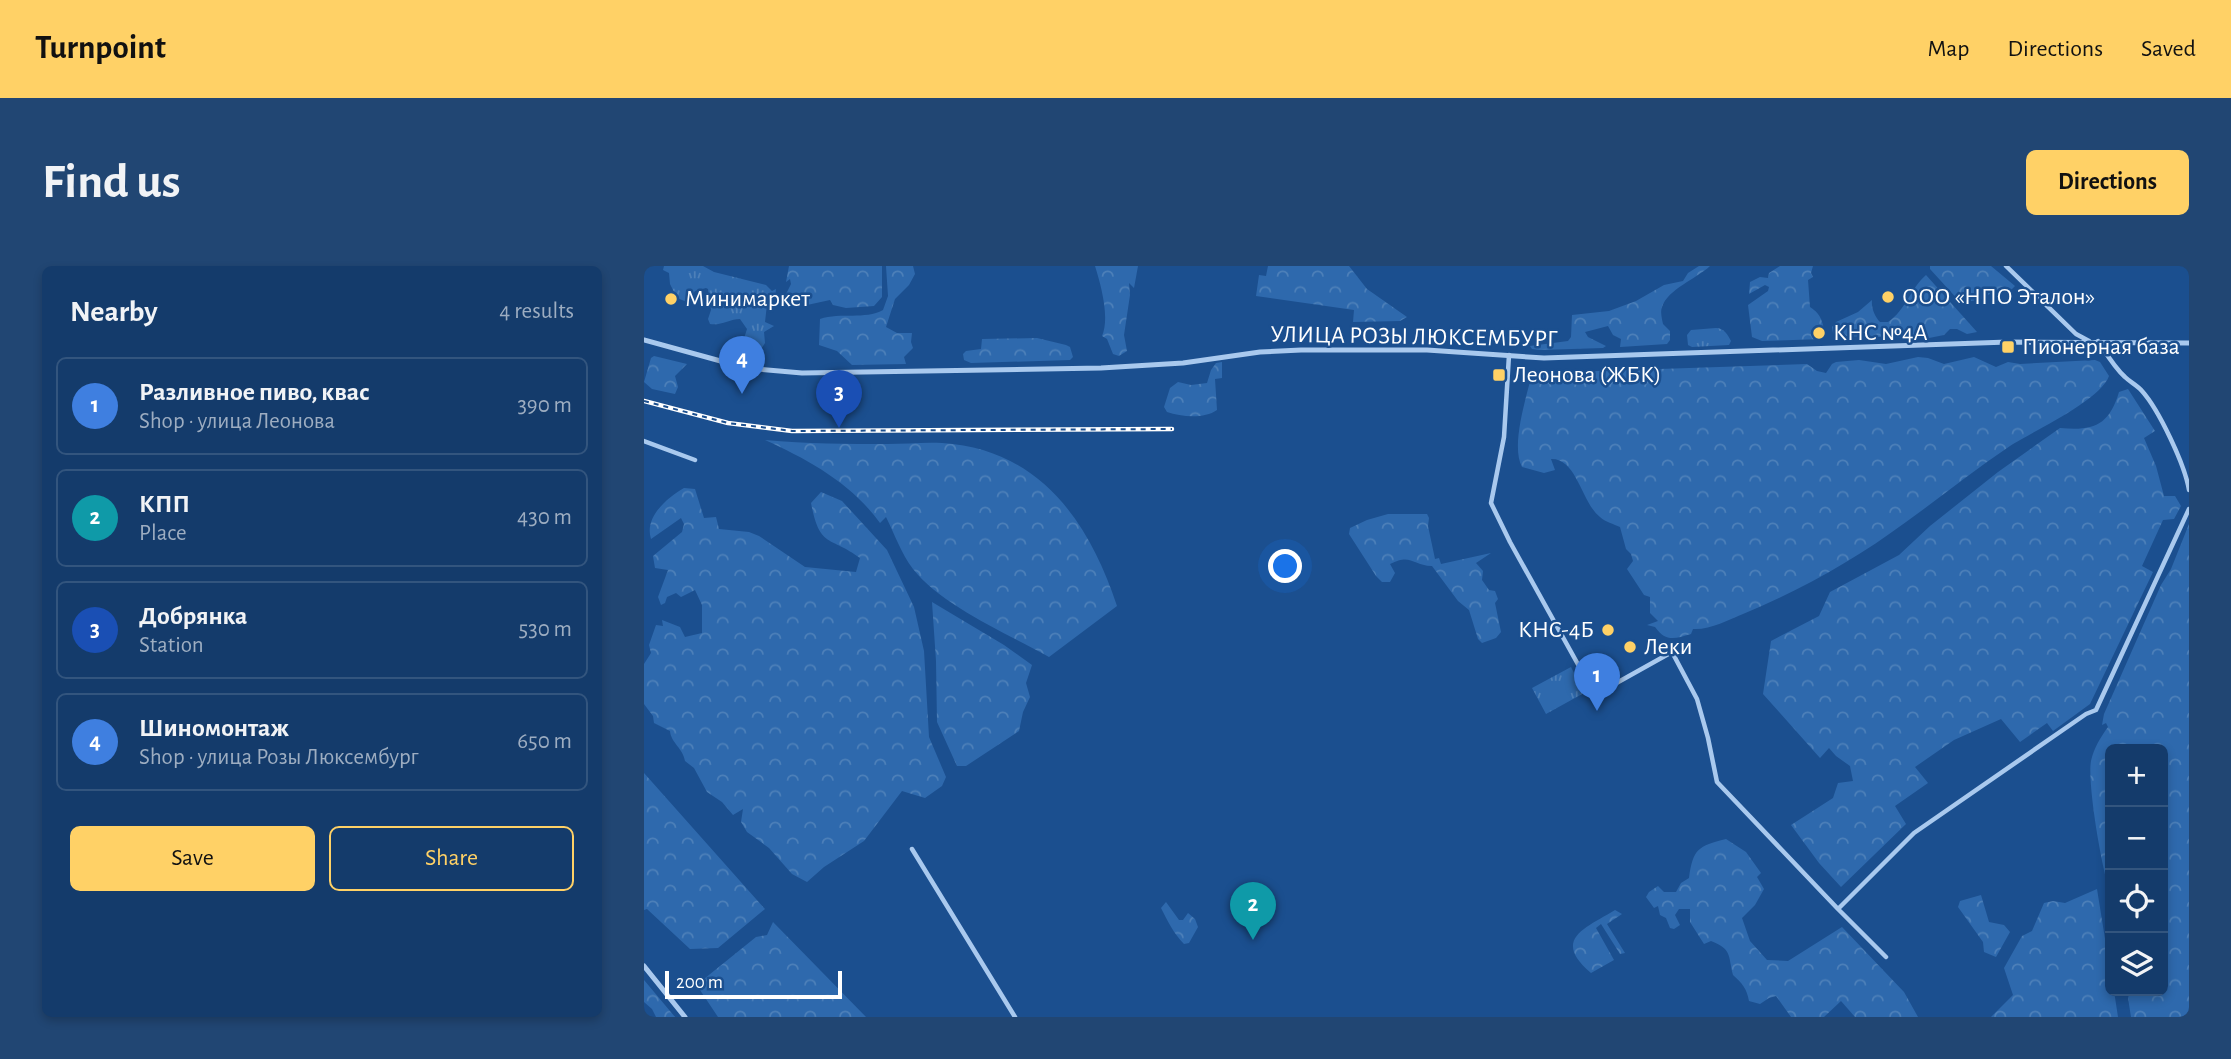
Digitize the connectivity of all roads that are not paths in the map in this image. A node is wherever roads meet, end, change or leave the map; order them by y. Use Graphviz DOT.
graph roads {
  1 [pos="2006,266"];
  2 [pos="644,340"];
  3 [pos="2089,341"];
  4 [pos="2097,341"];
  5 [pos="2189,343"];
  6 [pos="1509,355"];
  7 [pos="644,441"];
  8 [pos="695,460"];
  9 [pos="2189,490"];
  10 [pos="2189,509"];
  11 [pos="912,849"];
  12 [pos="1838,909"];
  13 [pos="1886,957"];
  14 [pos="644,966"];
  15 [pos="685,1017"];
  16 [pos="1015,1017"];
  1 -- 3 [label="street"];
  2 -- 6 [label="street, УЛИЦА РОЗЫ ЛЮКСЕМБУРГ"];
  3 -- 4 [label="street, УЛИЦА РОЗЫ ЛЮКСЕМБУРГ"];
  3 -- 6 [label="street, УЛИЦА РОЗЫ ЛЮКСЕМБУРГ"];
  4 -- 5 [label="street, УЛИЦА РОЗЫ ЛЮКСЕМБУРГ"];
  4 -- 9 [label="street"];
  6 -- 12 [label="street"];
  7 -- 8 [label="street"];
  10 -- 12 [label="street"];
  11 -- 16 [label="street"];
  12 -- 13 [label="street"];
  14 -- 15 [label="street"];
}
